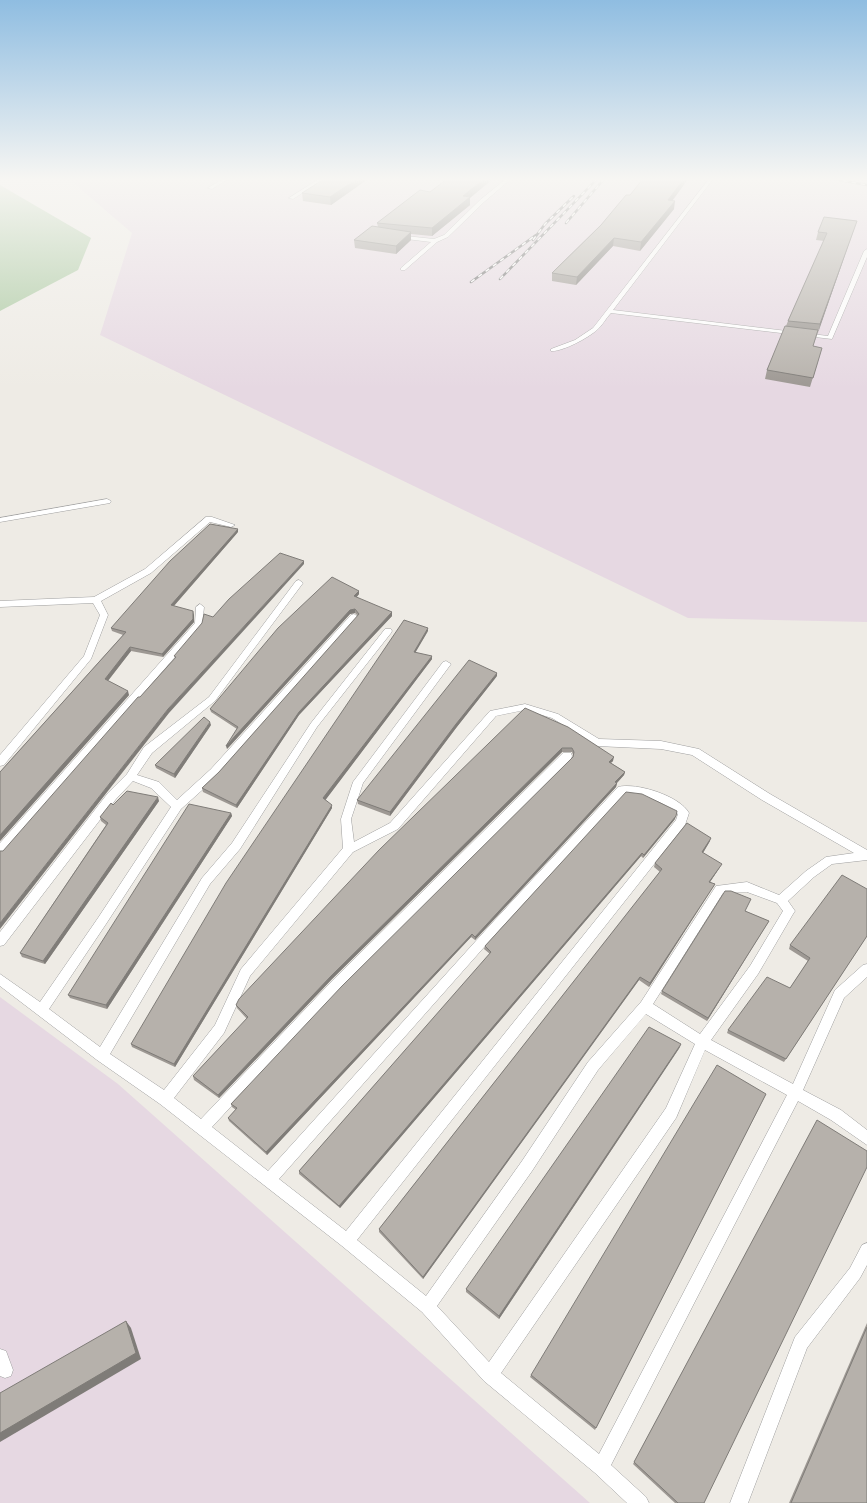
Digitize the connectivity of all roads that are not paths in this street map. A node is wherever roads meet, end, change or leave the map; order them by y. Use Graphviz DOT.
graph roads {
  1 [pos="426,249"];
  2 [pos="657,249"];
  3 [pos="867,251"];
  4 [pos="865,258"];
  5 [pos="403,269"];
  6 [pos="610,310"];
  7 [pos="553,350"];
  8 [pos="107,501"];
  9 [pos="0,520"];
  10 [pos="231,525"];
  11 [pos="299,583"];
  12 [pos="96,600"];
  13 [pos="0,604"];
  14 [pos="200,607"];
  15 [pos="354,618"];
  16 [pos="388,631"];
  17 [pos="446,664"];
  18 [pos="567,756"];
  19 [pos="0,762"];
  20 [pos="132,777"];
  21 [pos="177,806"];
  22 [pos="349,849"];
  23 [pos="0,850"];
  24 [pos="867,856"];
  25 [pos="781,900"];
  26 [pos="0,940"];
  27 [pos="867,969"];
  28 [pos="0,980"];
  29 [pos="645,1006"];
  30 [pos="41,1010"];
  31 [pos="702,1042"];
  32 [pos="102,1056"];
  33 [pos="795,1094"];
  34 [pos="165,1099"];
  35 [pos="202,1128"];
  36 [pos="867,1138"];
  37 [pos="269,1180"];
  38 [pos="347,1240"];
  39 [pos="867,1250"];
  40 [pos="427,1307"];
  41 [pos="490,1375"];
  42 [pos="601,1467"];
  43 [pos="640,1503"];
  44 [pos="738,1503"];
  1 -- 5 [label="lane"];
  2 -- 6 [label="lane"];
  3 -- 4 [label="lane"];
  4 -- 6 [label="lane"];
  6 -- 7 [label="lane"];
  8 -- 9 [label="lane"];
  10 -- 12 [label="lane"];
  11 -- 20 [label="lane"];
  12 -- 13 [label="lane"];
  12 -- 19 [label="lane"];
  14 -- 23 [label="lane"];
  15 -- 21 [label="lane"];
  16 -- 32 [label="lane"];
  17 -- 22 [label="lane"];
  18 -- 35 [label="lane"];
  20 -- 21 [label="lane"];
  20 -- 26 [label="lane"];
  21 -- 30 [label="lane"];
  22 -- 24 [label="lane"];
  22 -- 34 [label="lane"];
  24 -- 25 [label="lane"];
  25 -- 29 [label="lane"];
  25 -- 31 [label="lane"];
  27 -- 33 [label="lane"];
  28 -- 30 [label="lane"];
  29 -- 31 [label="lane"];
  29 -- 40 [label="lane"];
  30 -- 32 [label="lane"];
  31 -- 33 [label="lane"];
  31 -- 41 [label="lane"];
  32 -- 34 [label="lane"];
  33 -- 36 [label="lane"];
  33 -- 42 [label="lane"];
  34 -- 35 [label="lane"];
  35 -- 37 [label="lane"];
  37 -- 38 [label="lane"];
  37 -- 38 [label="lane"];
  38 -- 40 [label="lane"];
  39 -- 44 [label="lane"];
  40 -- 41 [label="lane"];
  41 -- 42 [label="lane"];
  42 -- 43 [label="lane"];
}
